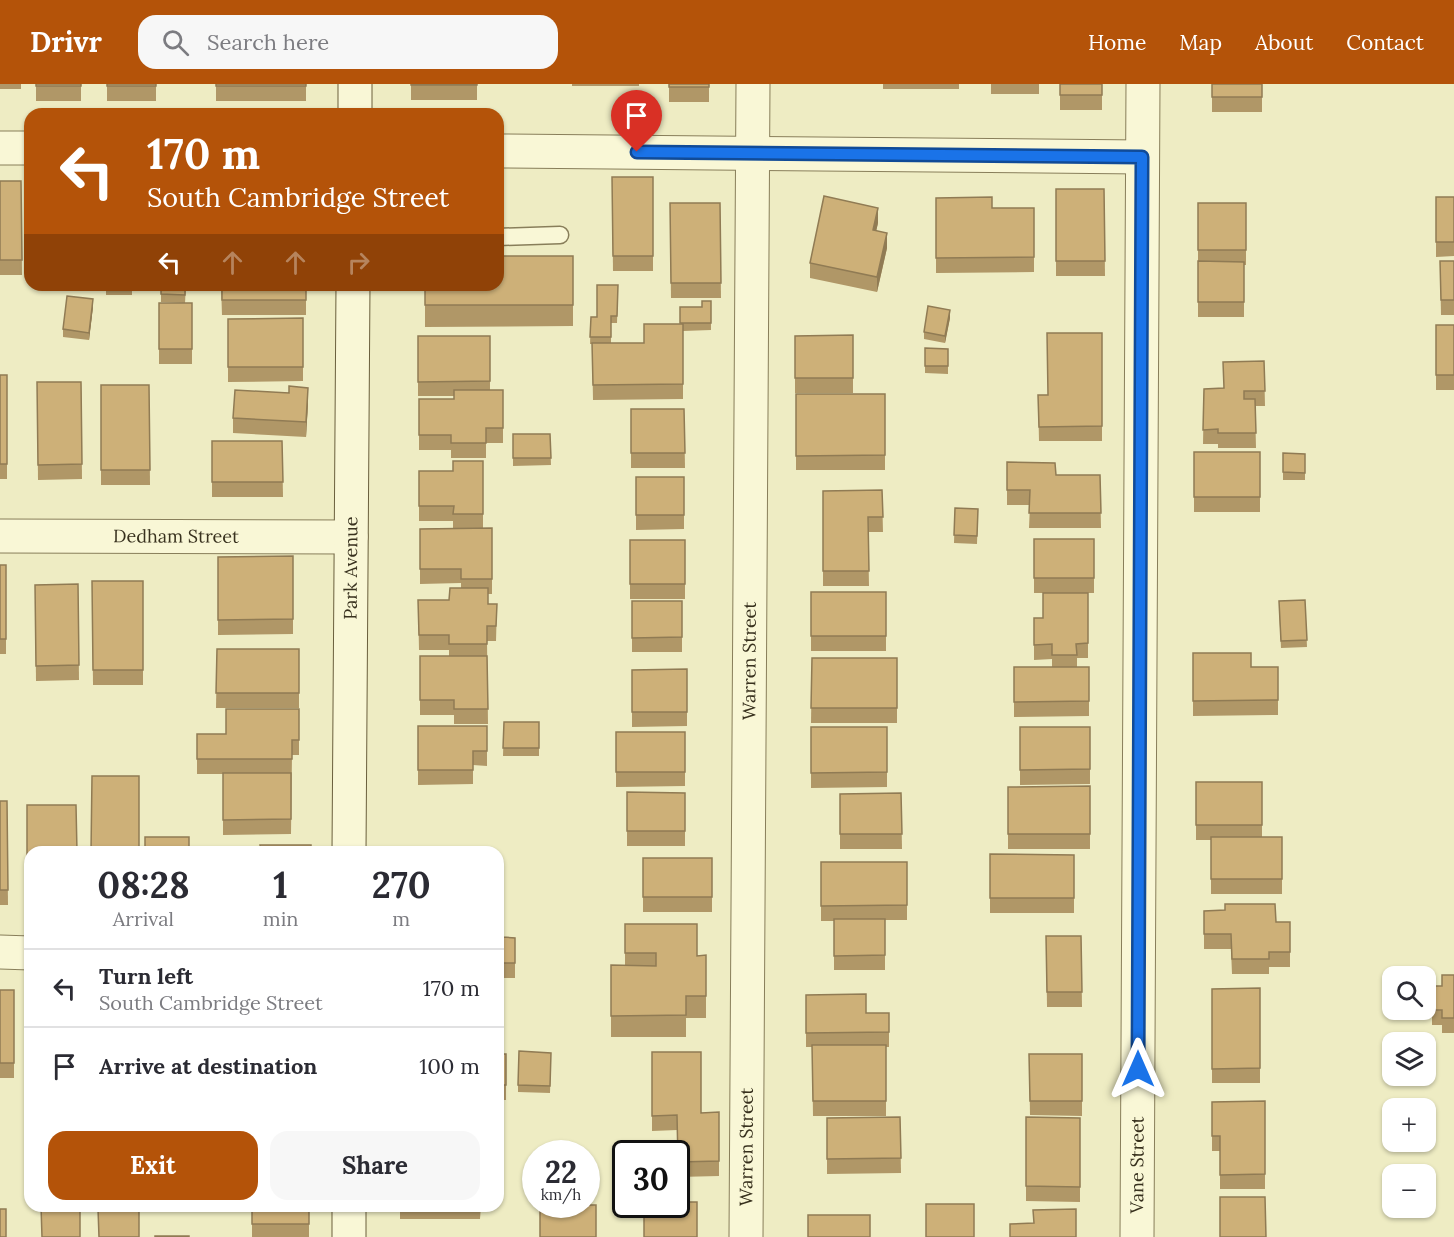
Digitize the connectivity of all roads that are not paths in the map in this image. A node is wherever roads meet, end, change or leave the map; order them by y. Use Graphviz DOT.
graph roads {
  1 [pos="355,84"];
  2 [pos="753,84"];
  3 [pos="1143,84"];
  4 [pos="355,108"];
  5 [pos="0,148"];
  6 [pos="24,148"];
  7 [pos="504,151"];
  8 [pos="752,153"];
  9 [pos="1142,157"];
  10 [pos="560,235"];
  11 [pos="504,237"];
  12 [pos="353,291"];
  13 [pos="0,536"];
  14 [pos="351,537"];
  15 [pos="349,846"];
  16 [pos="0,952"];
  17 [pos="24,953"];
  18 [pos="349,1212"];
  19 [pos="349,1237"];
  20 [pos="746,1237"];
  21 [pos="1137,1237"];
  1 -- 4 [label="street"];
  2 -- 8 [label="street, Warren Street"];
  3 -- 9 [label="street, Vane Street"];
  5 -- 6 [label="street"];
  7 -- 8 [label="street"];
  8 -- 9 [label="street"];
  8 -- 20 [label="street, Warren Street"];
  9 -- 21 [label="street, Vane Street"];
  10 -- 11 [label="lane"];
  12 -- 14 [label="street, Park Avenue"];
  13 -- 14 [label="street, Dedham Street"];
  14 -- 15 [label="street, Park Avenue"];
  16 -- 17 [label="street"];
  18 -- 19 [label="street"];
}
